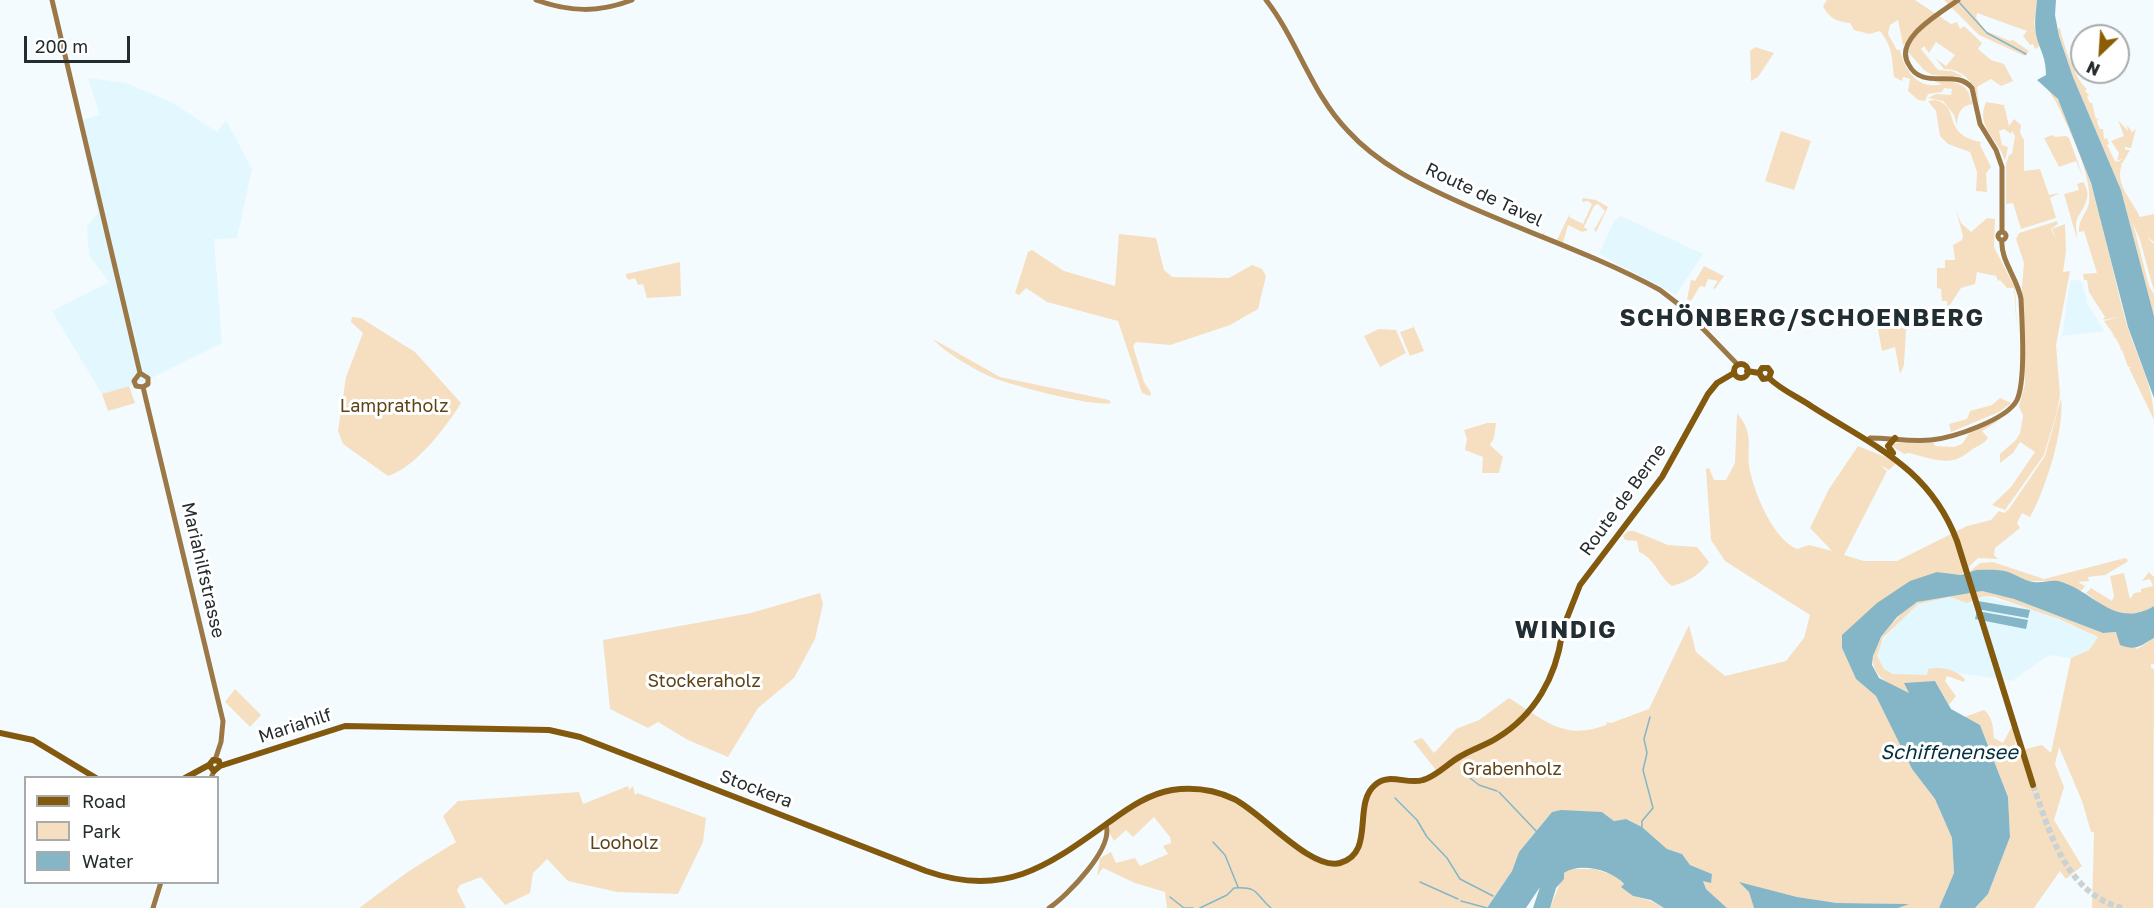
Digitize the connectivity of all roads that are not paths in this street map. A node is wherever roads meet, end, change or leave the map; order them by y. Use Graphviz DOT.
graph roads {
  1 [pos="52,0"];
  2 [pos="536,0"];
  3 [pos="632,0"];
  4 [pos="1266,0"];
  5 [pos="1958,0"];
  6 [pos="1738,365"];
  7 [pos="1747,371"];
  8 [pos="140,373"];
  9 [pos="1734,373"];
  10 [pos="143,387"];
  11 [pos="1895,438"];
  12 [pos="1868,440"];
  13 [pos="1893,455"];
  14 [pos="380,726"];
  15 [pos="0,733"];
  16 [pos="215,760"];
  17 [pos="209,765"];
  18 [pos="220,766"];
  19 [pos="212,774"];
  20 [pos="94,776"];
  21 [pos="187,776"];
  22 [pos="2033,785"];
  23 [pos="1106,825"];
  24 [pos="1097,830"];
  25 [pos="1105,837"];
  26 [pos="160,884"];
  27 [pos="153,908"];
  28 [pos="1049,908"];
  1 -- 8 [label="main road, Mariahilfstrasse"];
  2 -- 3 [label="main road"];
  4 -- 6 [label="main road, Route de Tavel"];
  5 -- 11 [label="main road"];
  6 -- 7 [label="main road"];
  6 -- 9 [label="main road"];
  7 -- 9 [label="main road"];
  7 -- 12 [label="main road"];
  8 -- 10 [label="main road, Mariahilfstrasse"];
  8 -- 10 [label="main road, Mariahilfstrasse"];
  9 -- 23 [label="main road, Route de Berne"];
  10 -- 16 [label="main road, Mariahilfstrasse"];
  11 -- 12 [label="main road"];
  11 -- 13 [label="main road"];
  12 -- 13 [label="main road"];
  13 -- 22 [label="main road"];
  14 -- 18 [label="main road, Mariahilf"];
  14 -- 24 [label="main road, Stockera"];
  15 -- 20 [label="main road"];
  16 -- 17 [label="main road"];
  16 -- 18 [label="main road"];
  17 -- 19 [label="main road"];
  17 -- 21 [label="main road"];
  18 -- 19 [label="main road"];
  23 -- 24 [label="main road, Stockera"];
  23 -- 25 [label="main road"];
  24 -- 25 [label="main road"];
  25 -- 28 [label="main road"];
  26 -- 27 [label="main road"];
}
